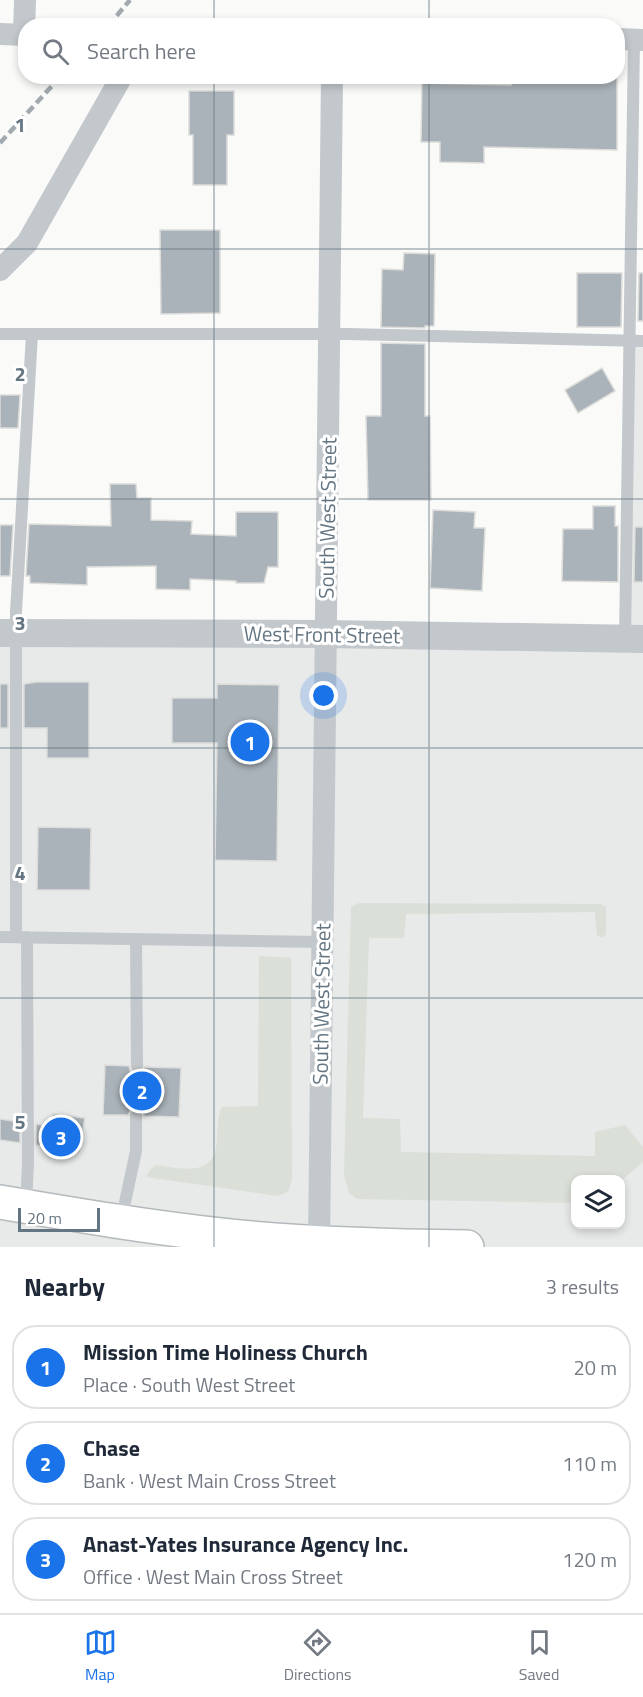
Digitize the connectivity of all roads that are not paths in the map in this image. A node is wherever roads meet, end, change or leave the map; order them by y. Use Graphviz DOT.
graph roads {
  1 [pos="25,0"];
  2 [pos="25,18"];
  3 [pos="0,34"];
  4 [pos="18,34"];
  5 [pos="632,39"];
  6 [pos="117,84"];
  7 [pos="332,84"];
  8 [pos="0,270"];
  9 [pos="0,334"];
  10 [pos="32,334"];
  11 [pos="330,334"];
  12 [pos="630,341"];
  13 [pos="643,341"];
  14 [pos="8,633"];
  15 [pos="326,634"];
  16 [pos="634,639"];
  17 [pos="0,937"];
  18 [pos="21,937"];
  19 [pos="136,939"];
  20 [pos="322,942"];
  21 [pos="137,1066"];
  22 [pos="136,1116"];
  23 [pos="13,1204"];
  24 [pos="121,1222"];
  25 [pos="319,1245"];
  26 [pos="467,1247"];
  1 -- 2 [label="street"];
  3 -- 4 [label="street"];
  5 -- 12 [label="lane"];
  6 -- 8 [label="street"];
  7 -- 11 [label="street, South West Street"];
  9 -- 10 [label="lane"];
  10 -- 11 [label="lane"];
  10 -- 14 [label="lane"];
  11 -- 12 [label="lane"];
  11 -- 15 [label="street, South West Street"];
  12 -- 13 [label="lane"];
  12 -- 16 [label="lane"];
  14 -- 15 [label="street, West Front Street"];
  14 -- 18 [label="lane"];
  15 -- 16 [label="street, West Front Street"];
  15 -- 20 [label="street, South West Street"];
  17 -- 18 [label="lane"];
  18 -- 19 [label="lane"];
  18 -- 23 [label="lane"];
  19 -- 20 [label="lane"];
  19 -- 21 [label="lane"];
  20 -- 25 [label="street, South West Street"];
  22 -- 24 [label="lane"];
  23 -- 24 [label="highway"];
  24 -- 25 [label="highway"];
  25 -- 26 [label="highway"];
}
